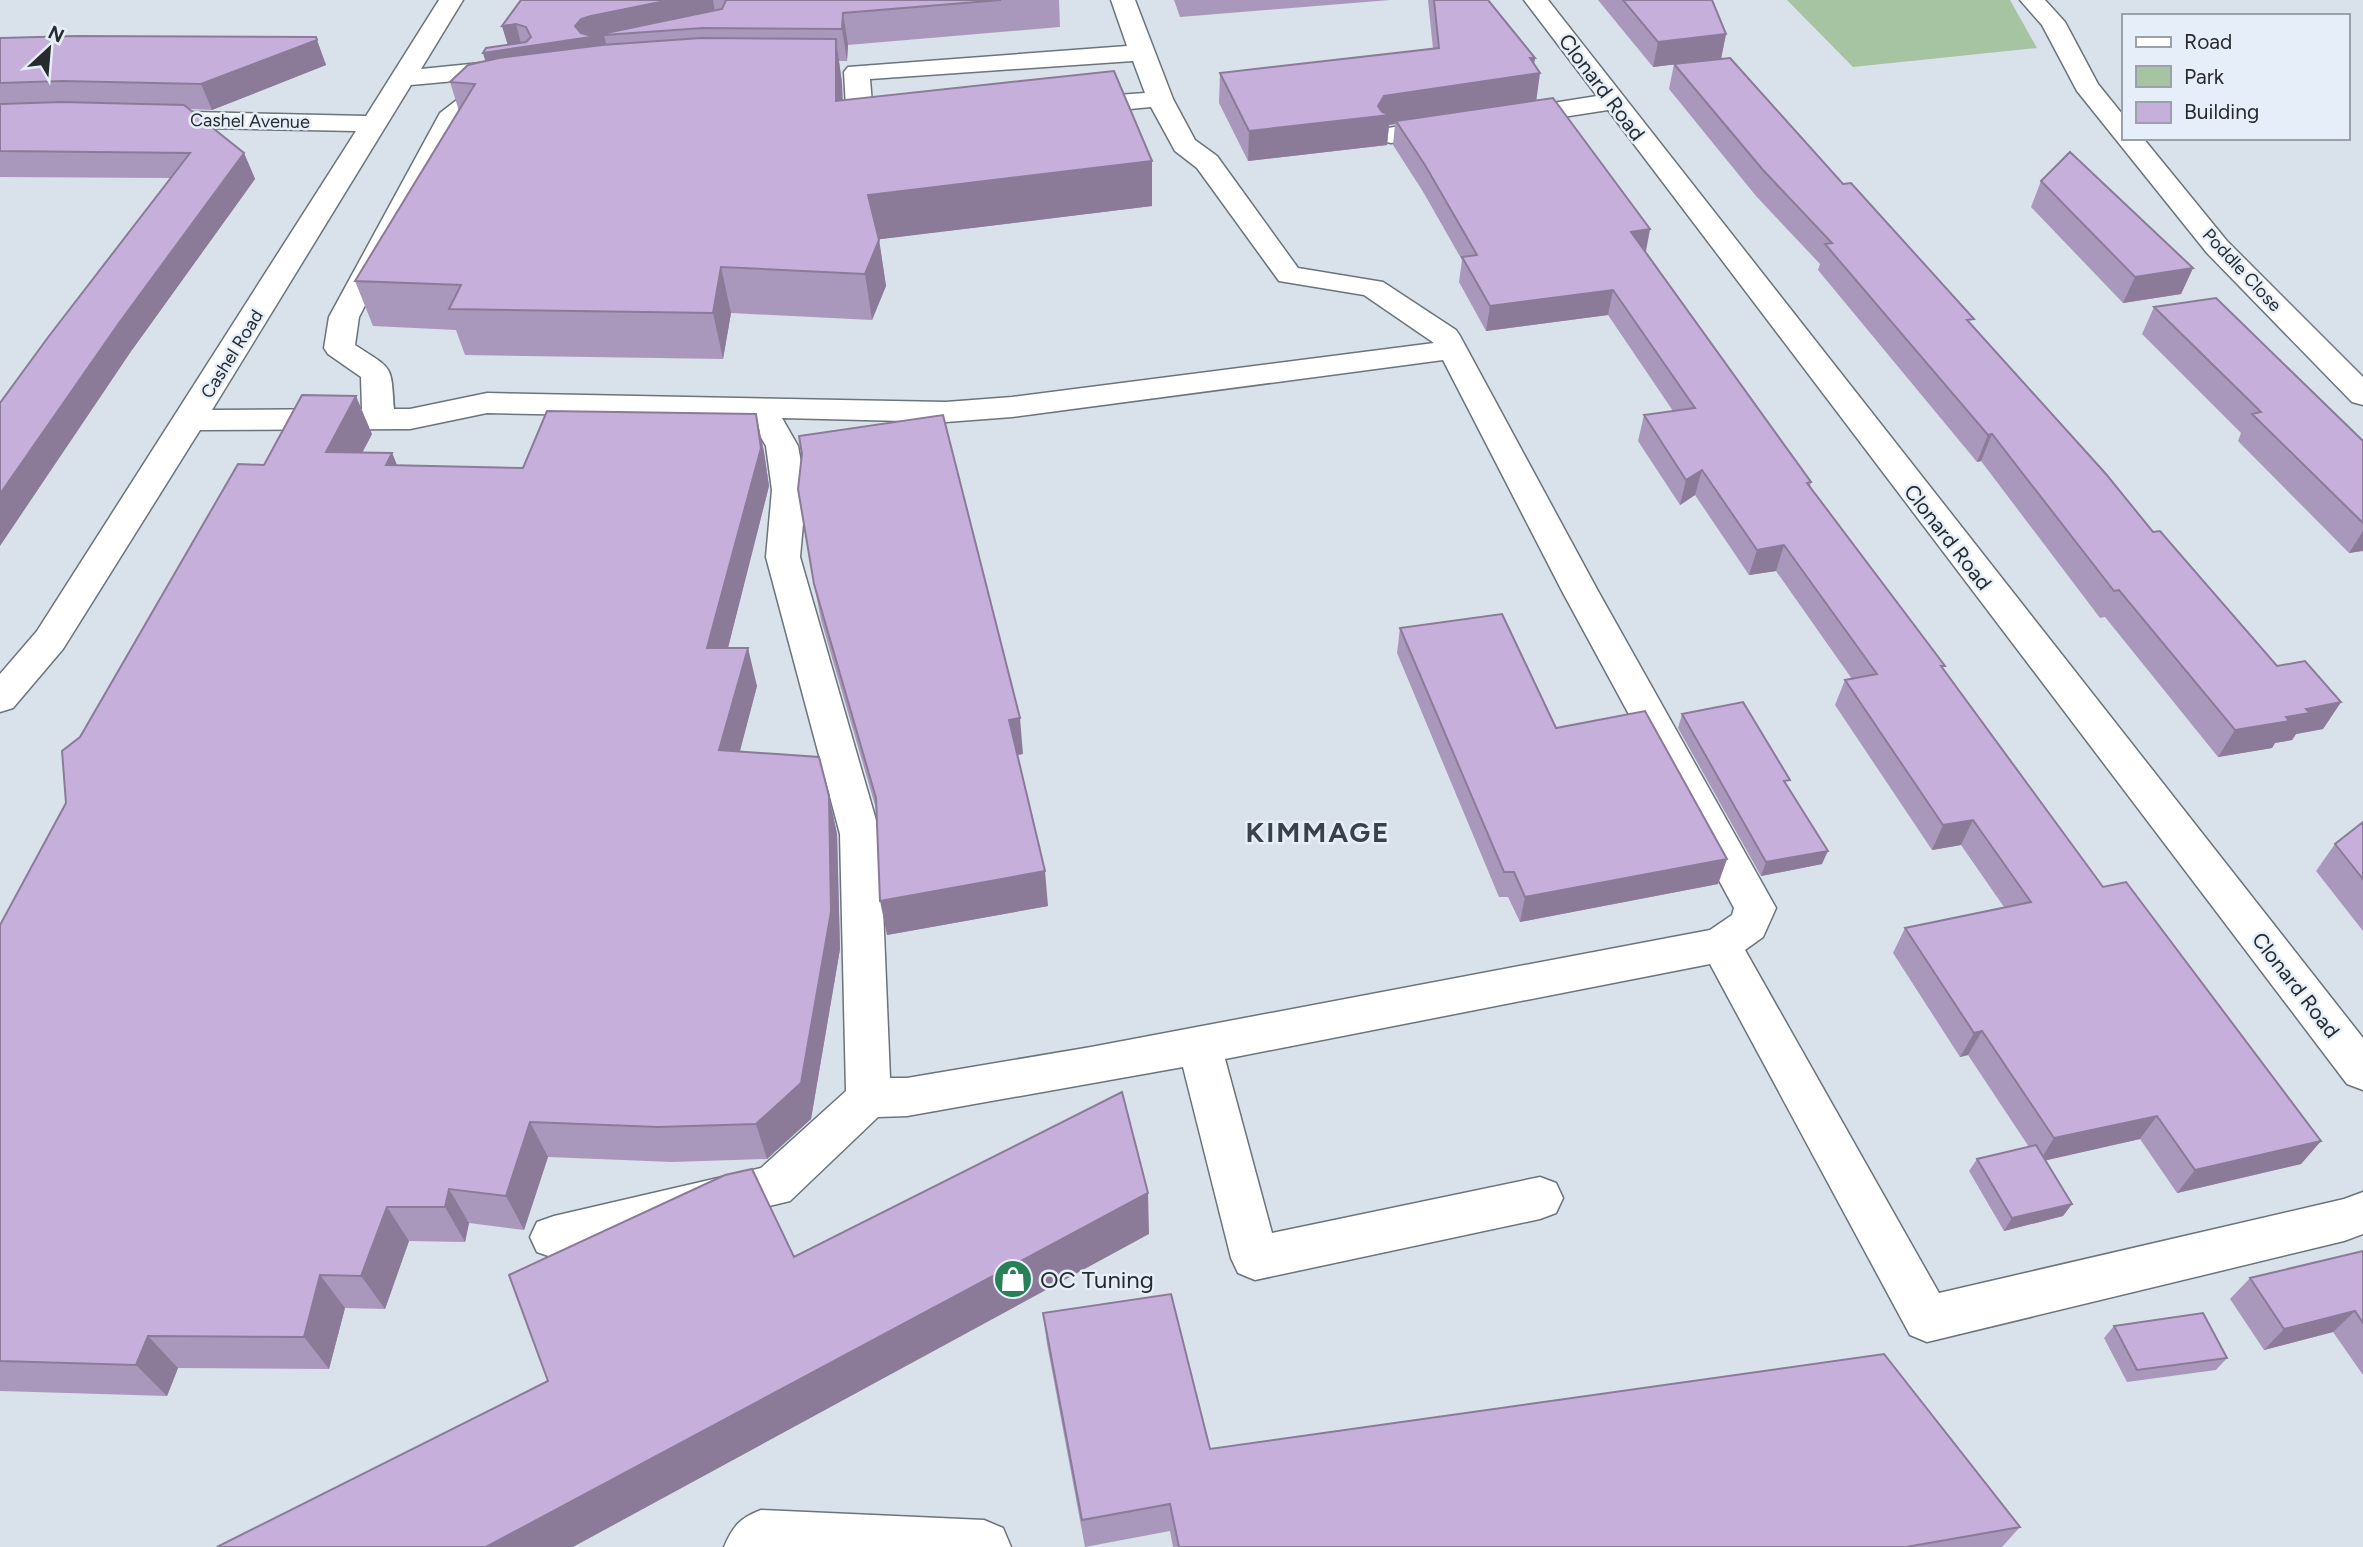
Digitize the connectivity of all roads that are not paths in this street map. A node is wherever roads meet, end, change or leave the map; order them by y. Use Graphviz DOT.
graph roads {
  1 [pos="451,0"];
  2 [pos="1536,0"];
  3 [pos="2032,0"];
  4 [pos="1126,9"];
  5 [pos="1142,53"];
  6 [pos="402,78"];
  7 [pos="1160,99"];
  8 [pos="1612,102"];
  9 [pos="1051,108"];
  10 [pos="128,118"];
  11 [pos="915,120"];
  12 [pos="374,124"];
  13 [pos="2122,131"];
  14 [pos="1391,135"];
  15 [pos="2131,140"];
  16 [pos="1452,350"];
  17 [pos="2363,395"];
  18 [pos="760,408"];
  19 [pos="190,420"];
  20 [pos="379,420"];
  21 [pos="0,699"];
  22 [pos="1721,945"];
  23 [pos="1199,1045"];
  24 [pos="2363,1072"];
  25 [pos="868,1098"];
  26 [pos="1539,1198"];
  27 [pos="2363,1213"];
  28 [pos="554,1237"];
  29 [pos="751,1547"];
  30 [pos="984,1547"];
  1 -- 6 [label="street, Cashel Road"];
  2 -- 8 [label="street, Clonard Road"];
  3 -- 13 [label="street"];
  4 -- 5 [label="street"];
  5 -- 7 [label="street"];
  5 -- 11 [label="street"];
  6 -- 12 [label="street, Cashel Road"];
  6 -- 20 [label="street"];
  7 -- 9 [label="street"];
  7 -- 16 [label="street"];
  8 -- 14 [label="street"];
  8 -- 24 [label="street, Clonard Road"];
  10 -- 12 [label="street, Cashel Avenue"];
  12 -- 19 [label="street, Cashel Road"];
  15 -- 17 [label="street, Poddle Close"];
  16 -- 18 [label="street"];
  16 -- 22 [label="street"];
  18 -- 20 [label="street"];
  18 -- 25 [label="street"];
  19 -- 20 [label="street"];
  19 -- 21 [label="street, Cashel Road"];
  22 -- 23 [label="street"];
  22 -- 27 [label="street"];
  23 -- 25 [label="street"];
  23 -- 26 [label="street"];
  25 -- 28 [label="street"];
  29 -- 30 [label="street"];
}
